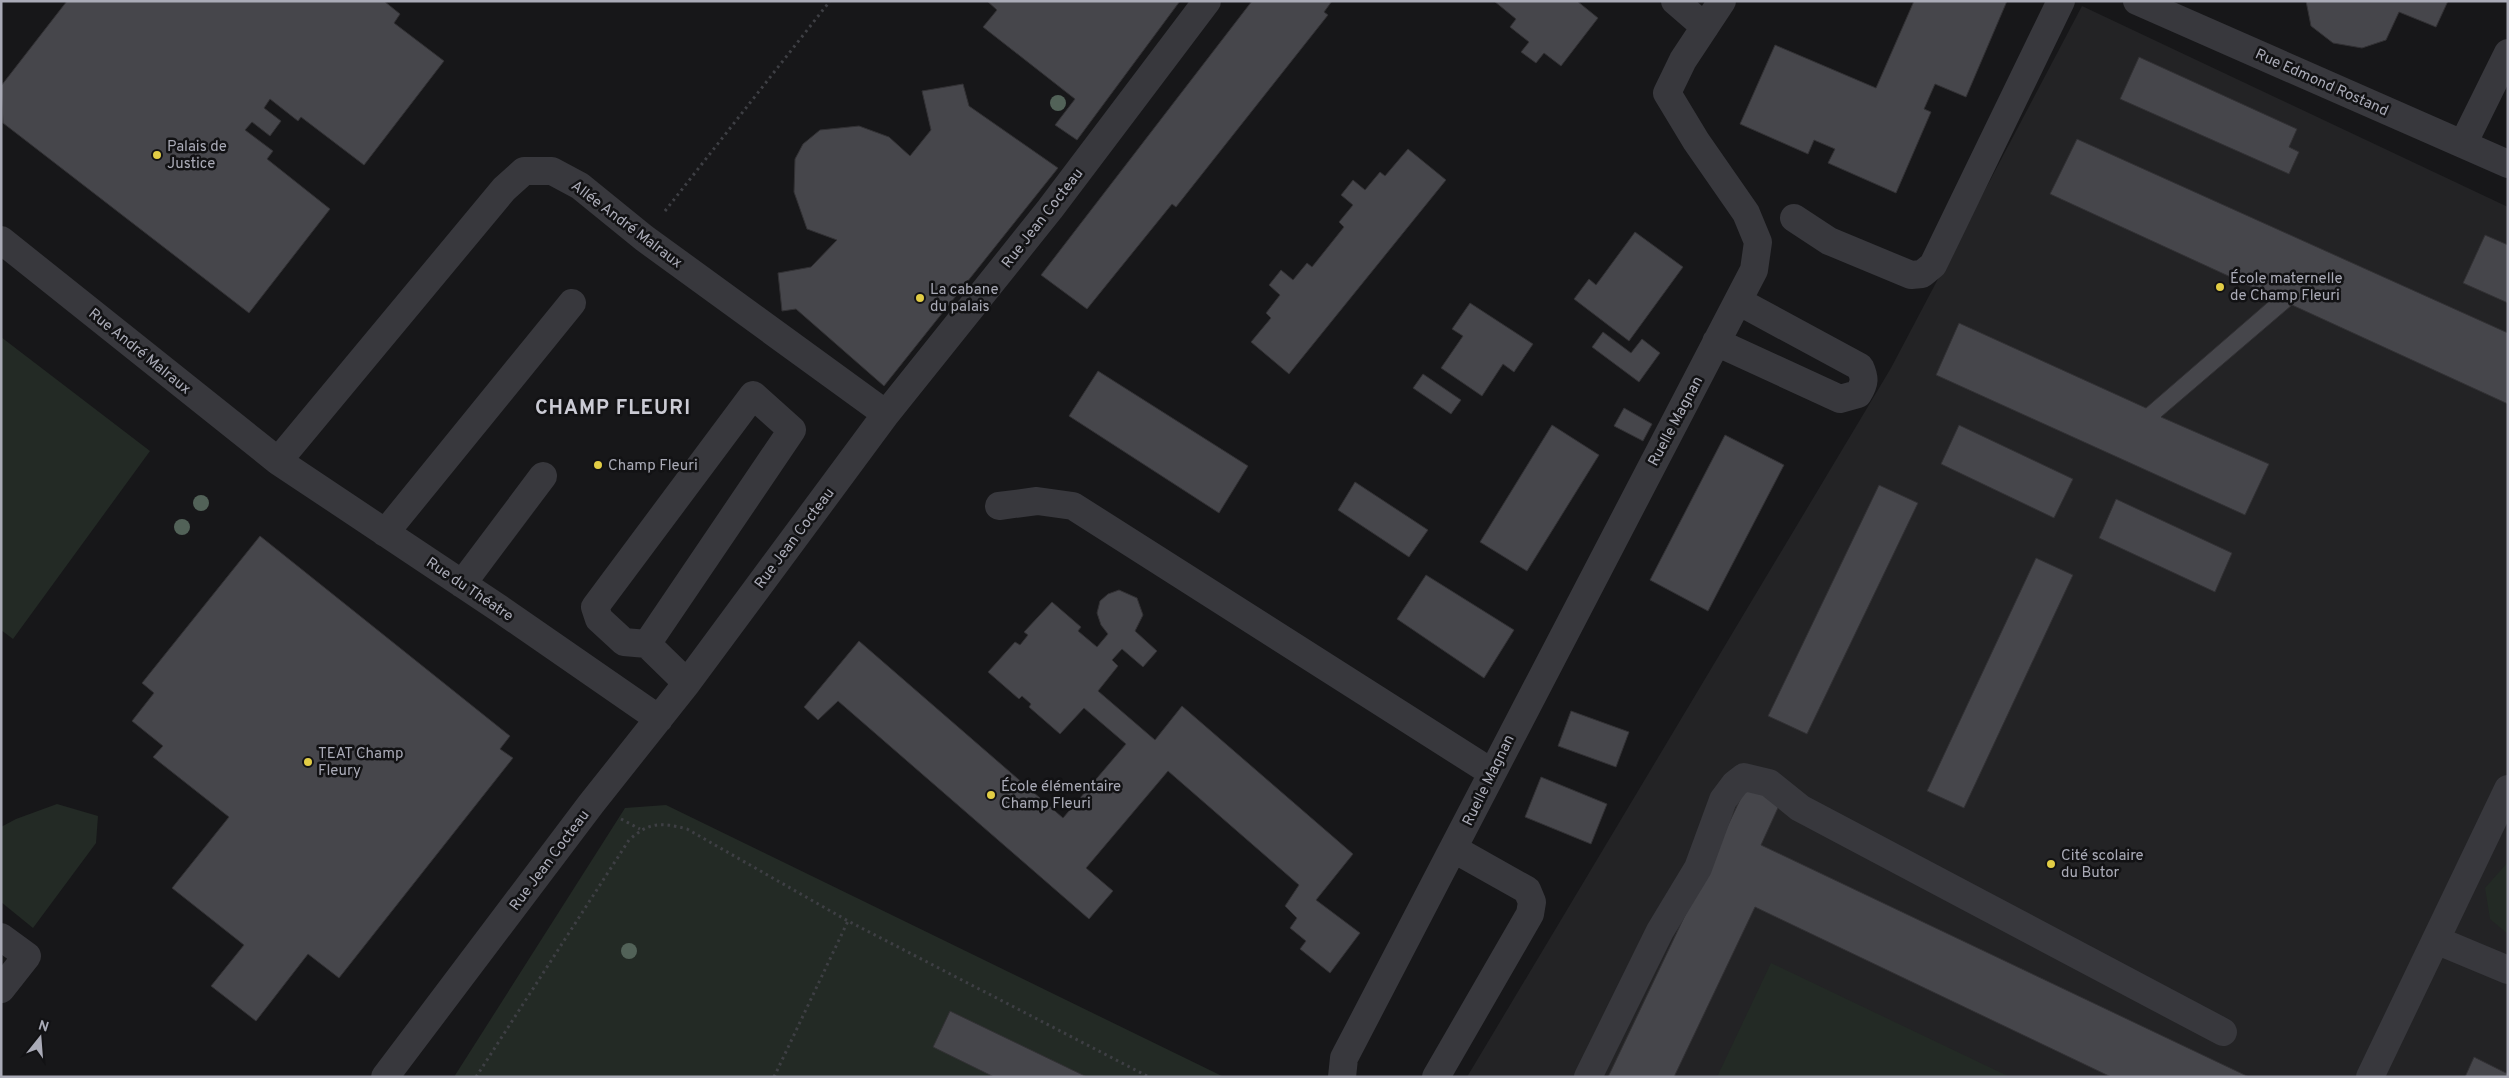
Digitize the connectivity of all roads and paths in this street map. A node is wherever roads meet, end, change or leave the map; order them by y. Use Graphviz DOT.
graph roads {
  1 [pos="830,1"];
  2 [pos="1207,1"];
  3 [pos="1675,1"];
  4 [pos="1722,1"];
  5 [pos="2061,1"];
  6 [pos="2137,1"];
  7 [pos="1705,27"];
  8 [pos="2508,53"];
  9 [pos="2463,144"];
  10 [pos="2508,164"];
  11 [pos="1794,218"];
  12 [pos="644,238"];
  13 [pos="1,240"];
  14 [pos="1738,301"];
  15 [pos="572,303"];
  16 [pos="1716,342"];
  17 [pos="886,414"];
  18 [pos="278,462"];
  19 [pos="542,476"];
  20 [pos="999,506"];
  21 [pos="385,533"];
  22 [pos="462,584"];
  23 [pos="647,644"];
  24 [pos="687,683"];
  25 [pos="659,719"];
  26 [pos="1491,772"];
  27 [pos="2506,797"];
  28 [pos="1454,849"];
  29 [pos="848,921"];
  30 [pos="1,937"];
  31 [pos="2436,940"];
  32 [pos="2508,970"];
  33 [pos="1,989"];
  34 [pos="2223,1032"];
  35 [pos="385,1077"];
  36 [pos="476,1077"];
  37 [pos="774,1077"];
  38 [pos="1149,1077"];
  39 [pos="1342,1077"];
  40 [pos="1436,1077"];
  41 [pos="1588,1077"];
  42 [pos="2370,1077"];
  1 -- 12 [label="path"];
  2 -- 17 [label="street, Rue Jean Cocteau"];
  3 -- 7 [label="street"];
  4 -- 7 [label="street, Ruelle Magnan"];
  5 -- 11 [label="street"];
  6 -- 9 [label="street, Rue Edmond Rostand"];
  7 -- 14 [label="street, Ruelle Magnan"];
  8 -- 9 [label="street"];
  9 -- 10 [label="street, Rue Edmond Rostand"];
  12 -- 17 [label="street, Allée André Malraux"];
  12 -- 18 [label="street, Allée André Malraux"];
  13 -- 18 [label="street, Rue André Malraux"];
  14 -- 16 [label="street, Ruelle Magnan"];
  14 -- 16 [label="street"];
  15 -- 21 [label="street"];
  16 -- 26 [label="street, Ruelle Magnan"];
  17 -- 24 [label="street, Rue Jean Cocteau"];
  18 -- 21 [label="street, Rue du Théatre"];
  19 -- 22 [label="street"];
  20 -- 26 [label="street"];
  21 -- 22 [label="street, Rue du Théatre"];
  22 -- 25 [label="street, Rue du Théatre"];
  23 -- 23 [label="street"];
  23 -- 24 [label="street"];
  24 -- 25 [label="street, Rue Jean Cocteau"];
  25 -- 35 [label="street, Rue Jean Cocteau"];
  26 -- 28 [label="street, Ruelle Magnan"];
  27 -- 31 [label="street"];
  28 -- 39 [label="street, Ruelle Magnan"];
  28 -- 40 [label="street"];
  29 -- 36 [label="path"];
  29 -- 37 [label="path"];
  29 -- 38 [label="path"];
  30 -- 33 [label="street"];
  31 -- 32 [label="street"];
  31 -- 42 [label="street"];
  34 -- 41 [label="street"];
}
